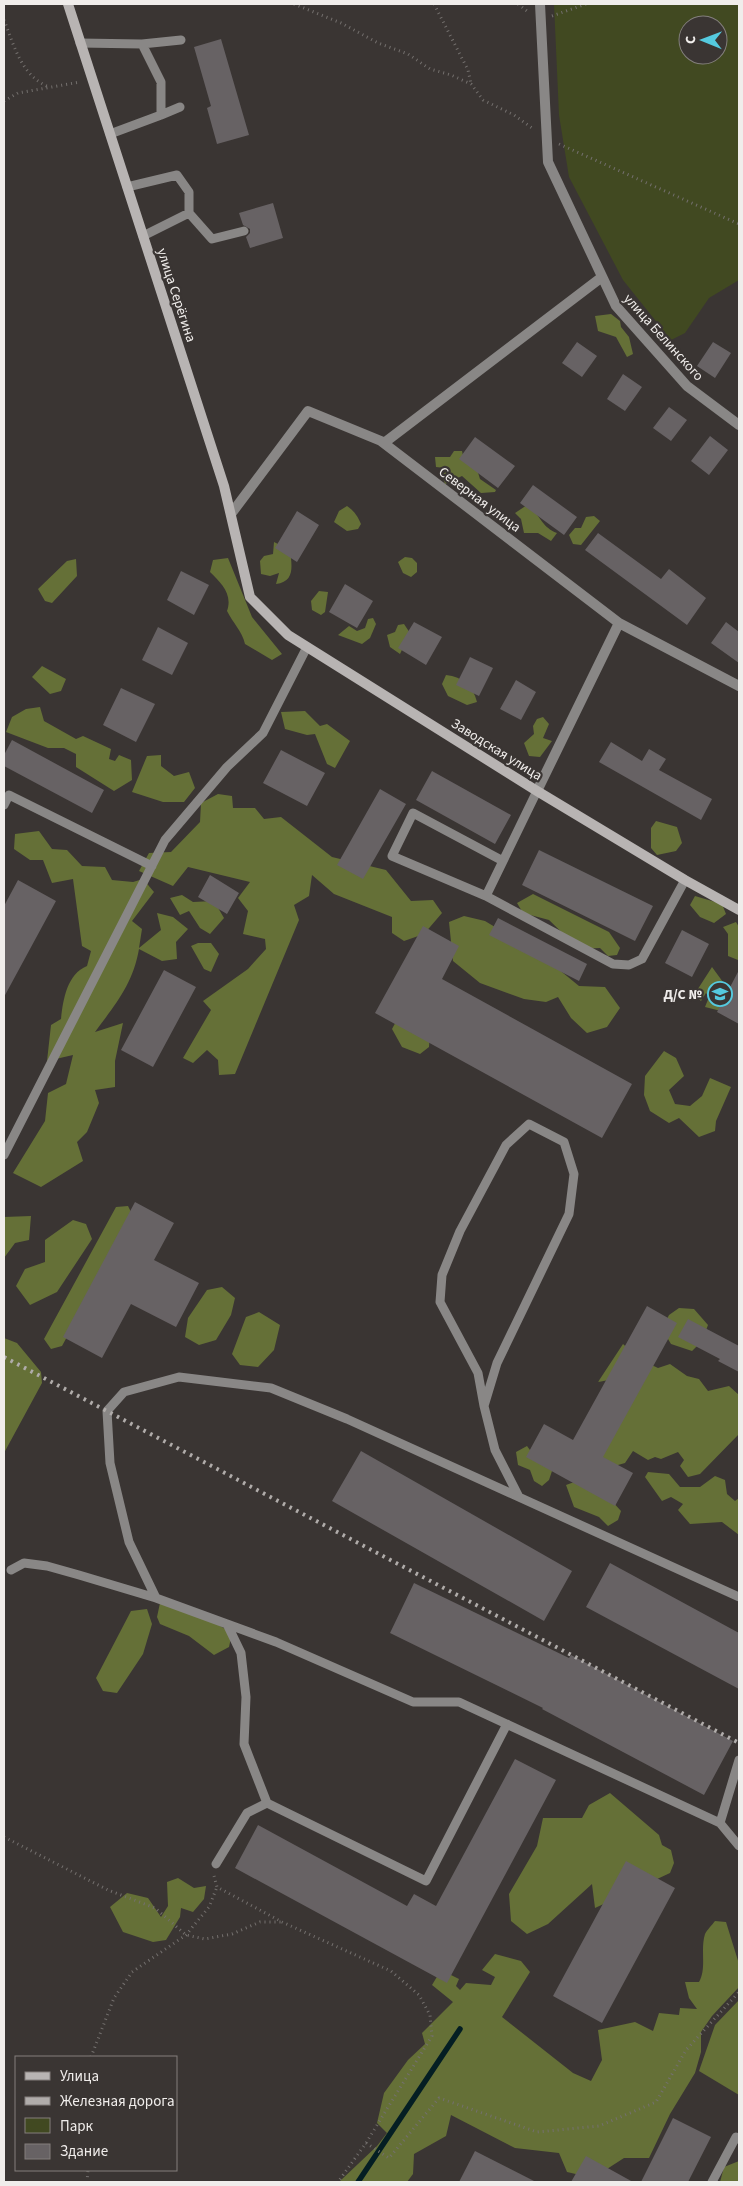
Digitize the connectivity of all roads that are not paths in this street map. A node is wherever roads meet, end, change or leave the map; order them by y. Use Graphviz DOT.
graph roads {
  1 [pos="68,4"];
  2 [pos="540,4"];
  3 [pos="181,40"];
  4 [pos="80,43"];
  5 [pos="142,44"];
  6 [pos="180,107"];
  7 [pos="161,115"];
  8 [pos="110,134"];
  9 [pos="127,187"];
  10 [pos="189,213"];
  11 [pos="244,231"];
  12 [pos="143,236"];
  13 [pos="602,277"];
  14 [pos="739,425"];
  15 [pos="384,443"];
  16 [pos="231,514"];
  17 [pos="250,597"];
  18 [pos="619,623"];
  19 [pos="307,646"];
  20 [pos="739,686"];
  21 [pos="537,791"];
  22 [pos="4,805"];
  23 [pos="503,861"];
  24 [pos="152,866"];
  25 [pos="684,880"];
  26 [pos="486,896"];
  27 [pos="739,910"];
  28 [pos="4,1155"];
  29 [pos="484,1406"];
  30 [pos="519,1497"];
  31 [pos="11,1570"];
  32 [pos="739,1597"];
  33 [pos="156,1598"];
  34 [pos="227,1624"];
  35 [pos="507,1724"];
  36 [pos="739,1760"];
  37 [pos="267,1803"];
  38 [pos="720,1823"];
  39 [pos="739,1846"];
  40 [pos="216,1864"];
  41 [pos="739,2139"];
  42 [pos="712,2182"];
  1 -- 4 [label="street, улица Серёгина"];
  2 -- 13 [label="street, улица Белинского"];
  3 -- 5 [label="lane"];
  4 -- 5 [label="lane"];
  4 -- 8 [label="street, улица Серёгина"];
  5 -- 7 [label="lane"];
  6 -- 7 [label="lane"];
  7 -- 8 [label="lane"];
  8 -- 9 [label="street, улица Серёгина"];
  9 -- 10 [label="lane"];
  9 -- 12 [label="street, улица Серёгина"];
  10 -- 11 [label="lane"];
  10 -- 12 [label="lane"];
  12 -- 16 [label="street, улица Серёгина"];
  13 -- 14 [label="street, улица Белинского"];
  13 -- 15 [label="street"];
  15 -- 16 [label="street, Северная улица"];
  15 -- 18 [label="street, Северная улица"];
  16 -- 17 [label="street, улица Серёгина"];
  17 -- 19 [label="street, Заводская улица"];
  18 -- 20 [label="street, Северная улица"];
  18 -- 21 [label="street"];
  19 -- 21 [label="street, Заводская улица"];
  19 -- 24 [label="lane"];
  21 -- 23 [label="lane"];
  21 -- 25 [label="street, Заводская улица"];
  22 -- 24 [label="lane"];
  23 -- 26 [label="lane"];
  23 -- 26 [label="lane"];
  24 -- 28 [label="lane"];
  25 -- 26 [label="lane"];
  25 -- 27 [label="street, Заводская улица"];
  29 -- 29 [label="lane"];
  29 -- 30 [label="lane"];
  30 -- 32 [label="lane"];
  30 -- 33 [label="lane"];
  31 -- 33 [label="lane"];
  33 -- 34 [label="lane"];
  34 -- 35 [label="lane"];
  34 -- 37 [label="lane"];
  35 -- 37 [label="lane"];
  35 -- 38 [label="lane"];
  36 -- 38 [label="lane"];
  37 -- 40 [label="lane"];
  38 -- 39 [label="lane"];
  41 -- 42 [label="lane"];
}
